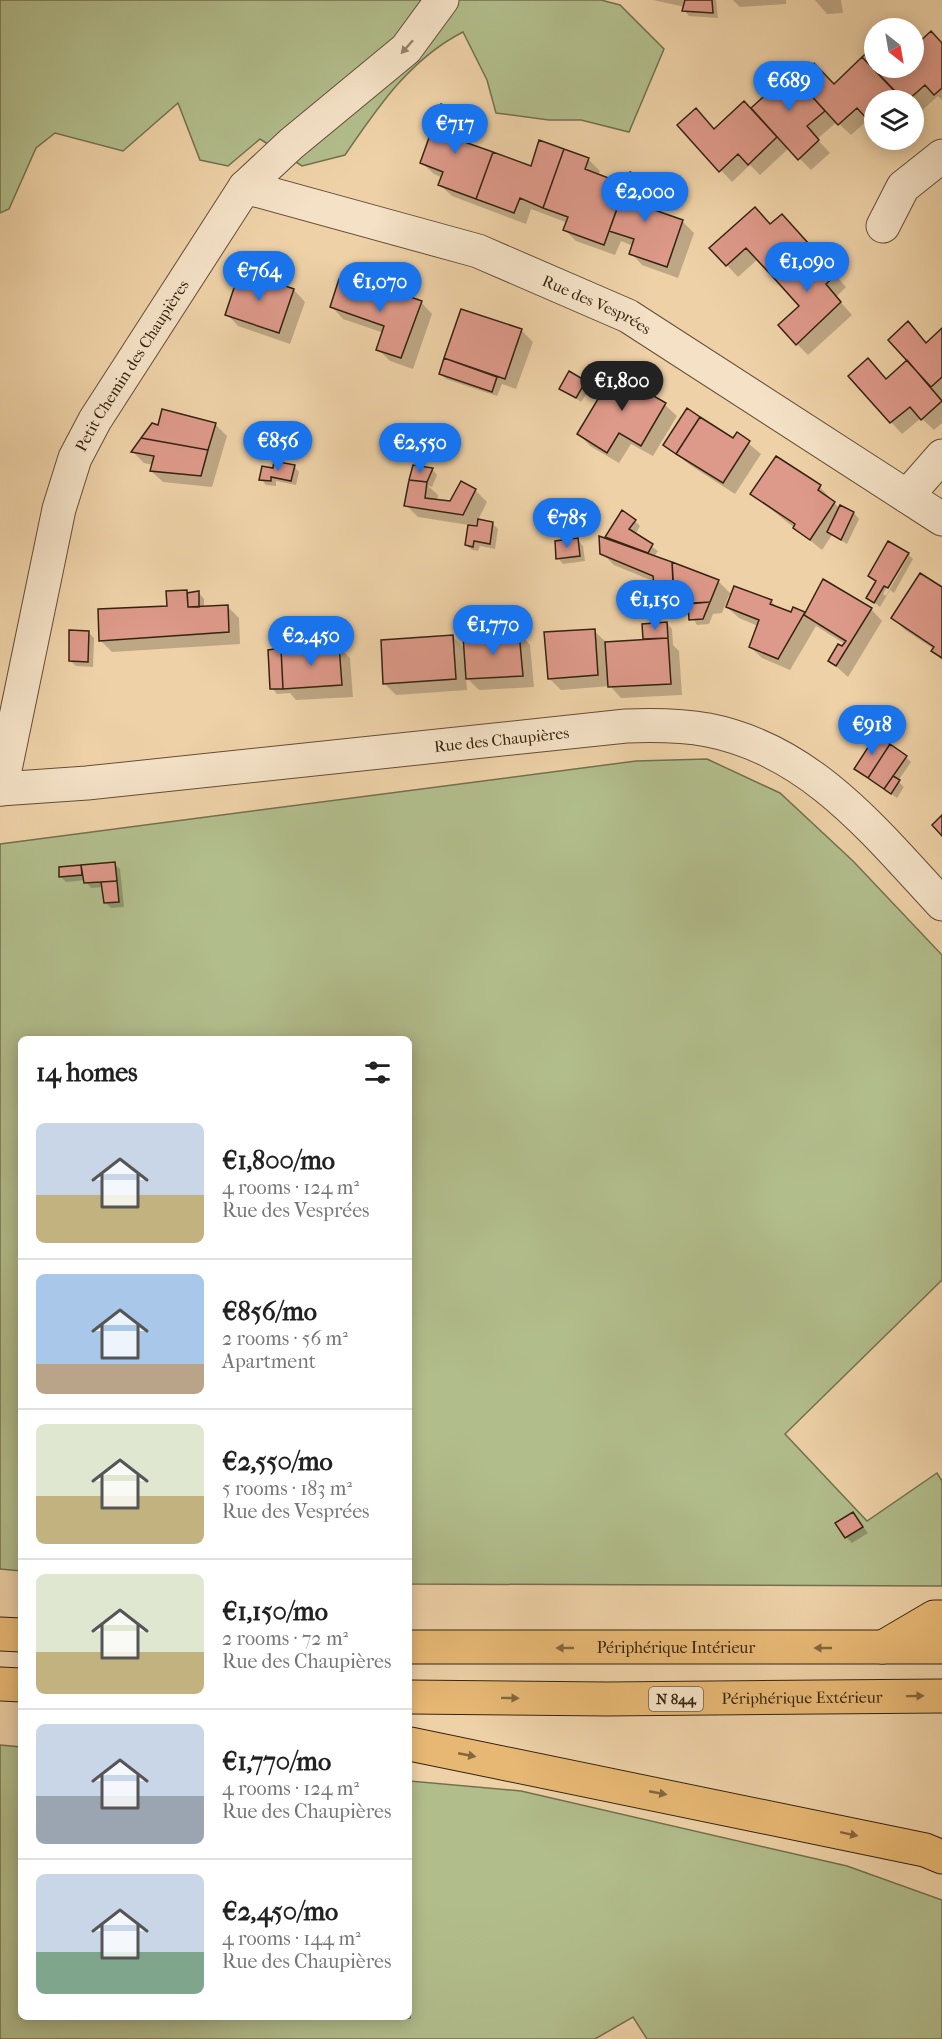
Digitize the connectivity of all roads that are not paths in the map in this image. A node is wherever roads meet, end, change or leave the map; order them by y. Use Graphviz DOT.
graph roads {
  1 [pos="441,0"];
  2 [pos="942,156"];
  3 [pos="245,187"];
  4 [pos="883,226"];
  5 [pos="942,456"];
  6 [pos="906,496"];
  7 [pos="942,519"];
  8 [pos="0,789"];
  9 [pos="942,904"];
  10 [pos="942,1617"];
  11 [pos="0,1634"];
  12 [pos="18,1635"];
  13 [pos="412,1647"];
  14 [pos="942,1647"];
  15 [pos="881,1649"];
  16 [pos="0,1684"];
  17 [pos="18,1685"];
  18 [pos="942,1696"];
  19 [pos="412,1697"];
  20 [pos="412,1744"];
  21 [pos="942,1857"];
  1 -- 3 [label="street, Petit Chemin des Chaupières, one-way"];
  2 -- 4 [label="street"];
  3 -- 6 [label="street, Rue des Vesprées"];
  3 -- 8 [label="street, Petit Chemin des Chaupières"];
  5 -- 6 [label="street"];
  6 -- 7 [label="street, Rue des Vesprées"];
  8 -- 9 [label="street, Rue des Chaupières"];
  10 -- 15 [label="highway"];
  11 -- 12 [label="highway"];
  15 -- 13 [label="highway, Périphérique Intérieur, one-way"];
  14 -- 15 [label="highway, Périphérique Intérieur"];
  16 -- 17 [label="highway"];
  19 -- 18 [label="highway, Périphérique Extérieur / N 844, one-way"];
  20 -- 21 [label="highway, one-way"];
}
